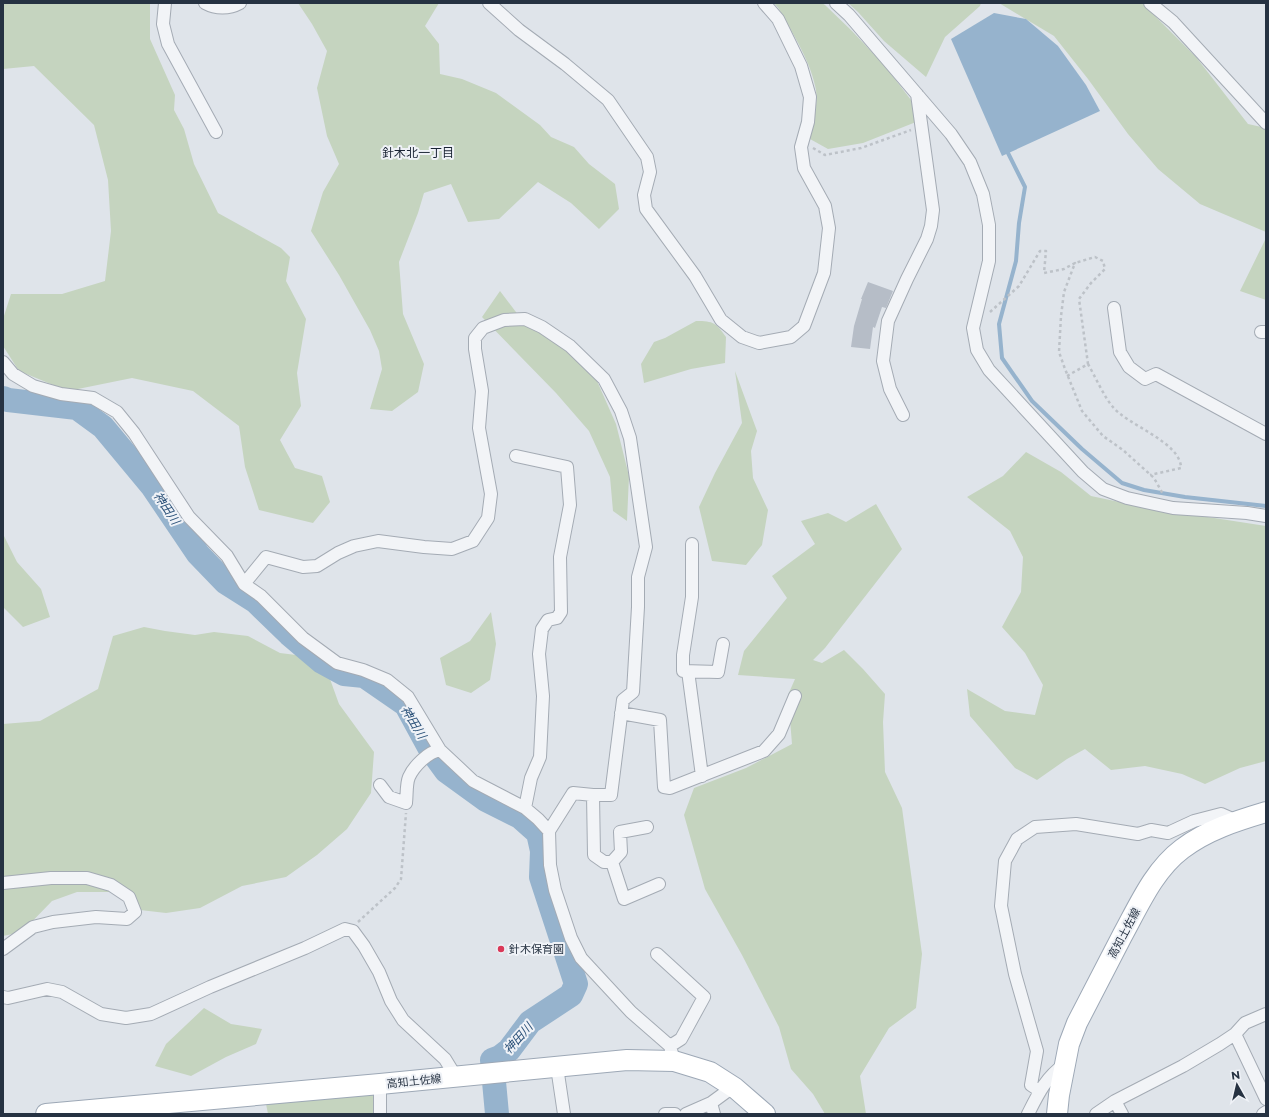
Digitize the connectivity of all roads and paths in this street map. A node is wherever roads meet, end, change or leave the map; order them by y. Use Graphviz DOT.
graph roads {
  1 [pos="165,3"];
  2 [pos="205,3"];
  3 [pos="240,3"];
  4 [pos="489,3"];
  5 [pos="764,3"];
  6 [pos="836,3"];
  7 [pos="1150,3"];
  8 [pos="917,94"];
  9 [pos="1266,123"];
  10 [pos="922,126"];
  11 [pos="216,132"];
  12 [pos="803,142"];
  13 [pos="1075,263"];
  14 [pos="1114,308"];
  15 [pos="972,328"];
  16 [pos="3,362"];
  17 [pos="1088,364"];
  18 [pos="1067,376"];
  19 [pos="903,415"];
  20 [pos="1266,434"];
  21 [pos="516,456"];
  22 [pos="1150,475"];
  23 [pos="1165,506"];
  24 [pos="1266,516"];
  25 [pos="692,544"];
  26 [pos="244,584"];
  27 [pos="723,644"];
  28 [pos="688,671"];
  29 [pos="795,696"];
  30 [pos="621,713"];
  31 [pos="440,750"];
  32 [pos="702,776"];
  33 [pos="380,785"];
  34 [pos="593,795"];
  35 [pos="406,803"];
  36 [pos="525,808"];
  37 [pos="1266,812"];
  38 [pos="1237,820"];
  39 [pos="647,827"];
  40 [pos="549,831"];
  41 [pos="612,862"];
  42 [pos="3,883"];
  43 [pos="659,884"];
  44 [pos="353,931"];
  45 [pos="3,949"];
  46 [pos="657,954"];
  47 [pos="3,997"];
  48 [pos="1266,1014"];
  49 [pos="1235,1034"];
  50 [pos="672,1053"];
  51 [pos="1065,1064"];
  52 [pos="557,1067"];
  53 [pos="456,1077"];
  54 [pos="380,1084"];
  55 [pos="735,1088"];
  56 [pos="1040,1092"];
  57 [pos="1266,1099"];
  58 [pos="1115,1101"];
  59 [pos="712,1109"];
  60 [pos="96,1112"];
  61 [pos="1266,1112"];
  62 [pos="46,1114"];
  63 [pos="380,1114"];
  64 [pos="564,1114"];
  65 [pos="665,1114"];
  66 [pos="675,1114"];
  67 [pos="686,1114"];
  68 [pos="765,1114"];
  69 [pos="1028,1114"];
  70 [pos="1057,1114"];
  71 [pos="1096,1114"];
  72 [pos="1122,1114"];
  73 [pos="1263,1114"];
  1 -- 11 [label="street"];
  2 -- 3 [label="street"];
  4 -- 12 [label="street"];
  5 -- 12 [label="street"];
  6 -- 8 [label="street"];
  7 -- 9 [label="street"];
  8 -- 10 [label="street"];
  8 -- 15 [label="street"];
  10 -- 12 [label="path"];
  10 -- 19 [label="street"];
  13 -- 15 [label="path"];
  13 -- 17 [label="path"];
  13 -- 18 [label="path"];
  14 -- 20 [label="street"];
  15 -- 23 [label="street"];
  16 -- 26 [label="street"];
  17 -- 18 [label="path"];
  17 -- 22 [label="path"];
  18 -- 22 [label="path"];
  21 -- 36 [label="street"];
  22 -- 23 [label="path"];
  23 -- 24 [label="street"];
  25 -- 28 [label="street"];
  26 -- 30 [label="street"];
  26 -- 31 [label="street"];
  27 -- 28 [label="street"];
  28 -- 32 [label="street"];
  29 -- 32 [label="street"];
  30 -- 32 [label="street"];
  30 -- 34 [label="street"];
  31 -- 35 [label="street"];
  31 -- 36 [label="street"];
  33 -- 35 [label="street"];
  34 -- 40 [label="street"];
  34 -- 41 [label="street"];
  35 -- 44 [label="path"];
  36 -- 40 [label="street"];
  37 -- 38 [label="main road, 高知土佐線"];
  38 -- 51 [label="main road, 高知土佐線"];
  38 -- 56 [label="street"];
  39 -- 41 [label="street"];
  40 -- 50 [label="street"];
  41 -- 43 [label="street"];
  42 -- 45 [label="street"];
  44 -- 47 [label="street"];
  44 -- 53 [label="street"];
  46 -- 50 [label="street"];
  48 -- 49 [label="street"];
  49 -- 57 [label="street"];
  49 -- 58 [label="street"];
  50 -- 52 [label="main road, 高知土佐線"];
  50 -- 55 [label="main road, 高知土佐線"];
  51 -- 56 [label="street"];
  51 -- 70 [label="main road, 高知土佐線"];
  52 -- 53 [label="main road, 高知土佐線"];
  52 -- 64 [label="street"];
  53 -- 54 [label="main road, 高知土佐線"];
  54 -- 60 [label="main road, 高知土佐線"];
  54 -- 63 [label="street"];
  55 -- 59 [label="street"];
  55 -- 68 [label="main road, 高知土佐線"];
  56 -- 69 [label="street"];
  58 -- 71 [label="street"];
  58 -- 72 [label="street"];
  59 -- 67 [label="street"];
  60 -- 62 [label="main road, 高知土佐線"];
  61 -- 73 [label="street"];
  65 -- 66 [label="street"];
}
